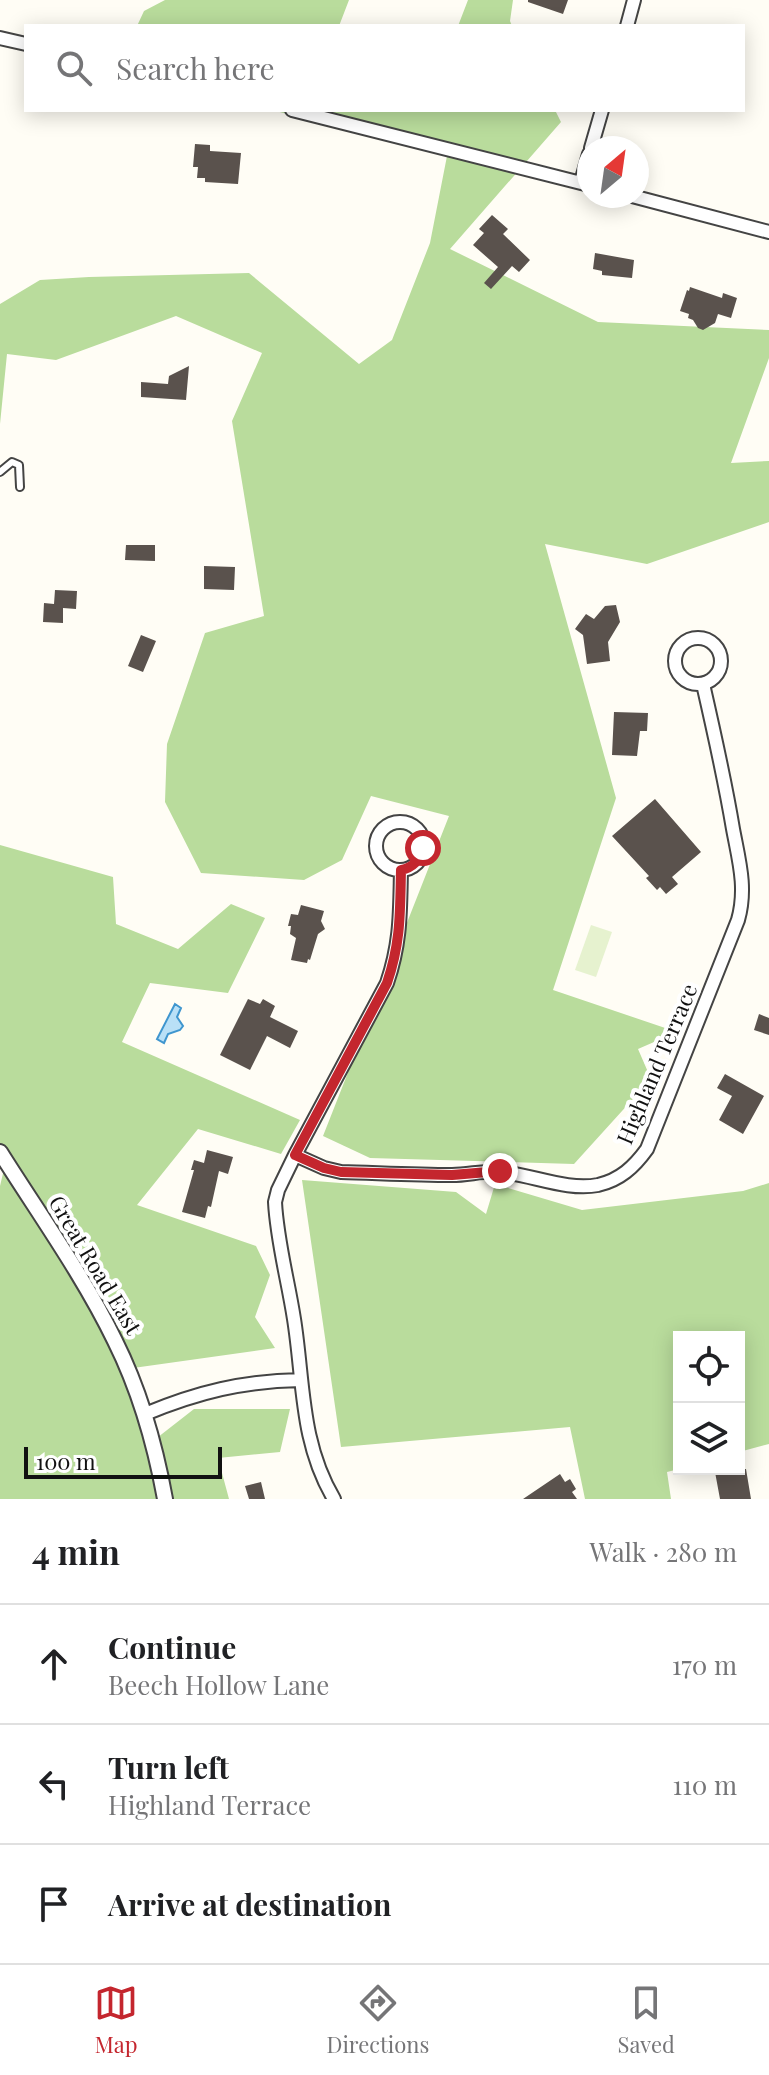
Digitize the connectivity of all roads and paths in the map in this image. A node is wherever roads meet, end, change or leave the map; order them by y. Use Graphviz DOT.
graph roads {
  1 [pos="634,0"];
  2 [pos="628,24"];
  3 [pos="0,38"];
  4 [pos="24,44"];
  5 [pos="300,112"];
  6 [pos="601,112"];
  7 [pos="594,136"];
  8 [pos="577,182"];
  9 [pos="649,200"];
  10 [pos="769,232"];
  11 [pos="0,472"];
  12 [pos="20,487"];
  13 [pos="703,684"];
  14 [pos="401,870"];
  15 [pos="0,1152"];
  16 [pos="295,1155"];
  17 [pos="301,1380"];
  18 [pos="145,1414"];
  19 [pos="165,1499"];
  20 [pos="334,1499"];
  1 -- 2 [label="street"];
  3 -- 4 [label="street"];
  5 -- 8 [label="street"];
  6 -- 7 [label="street"];
  9 -- 10 [label="street"];
  11 -- 12 [label="lane"];
  13 -- 16 [label="street, Highland Terrace"];
  14 -- 16 [label="street"];
  15 -- 18 [label="street, Great Road East"];
  16 -- 17 [label="street"];
  17 -- 18 [label="street"];
  17 -- 20 [label="street"];
  18 -- 19 [label="street, Great Road East"];
}
